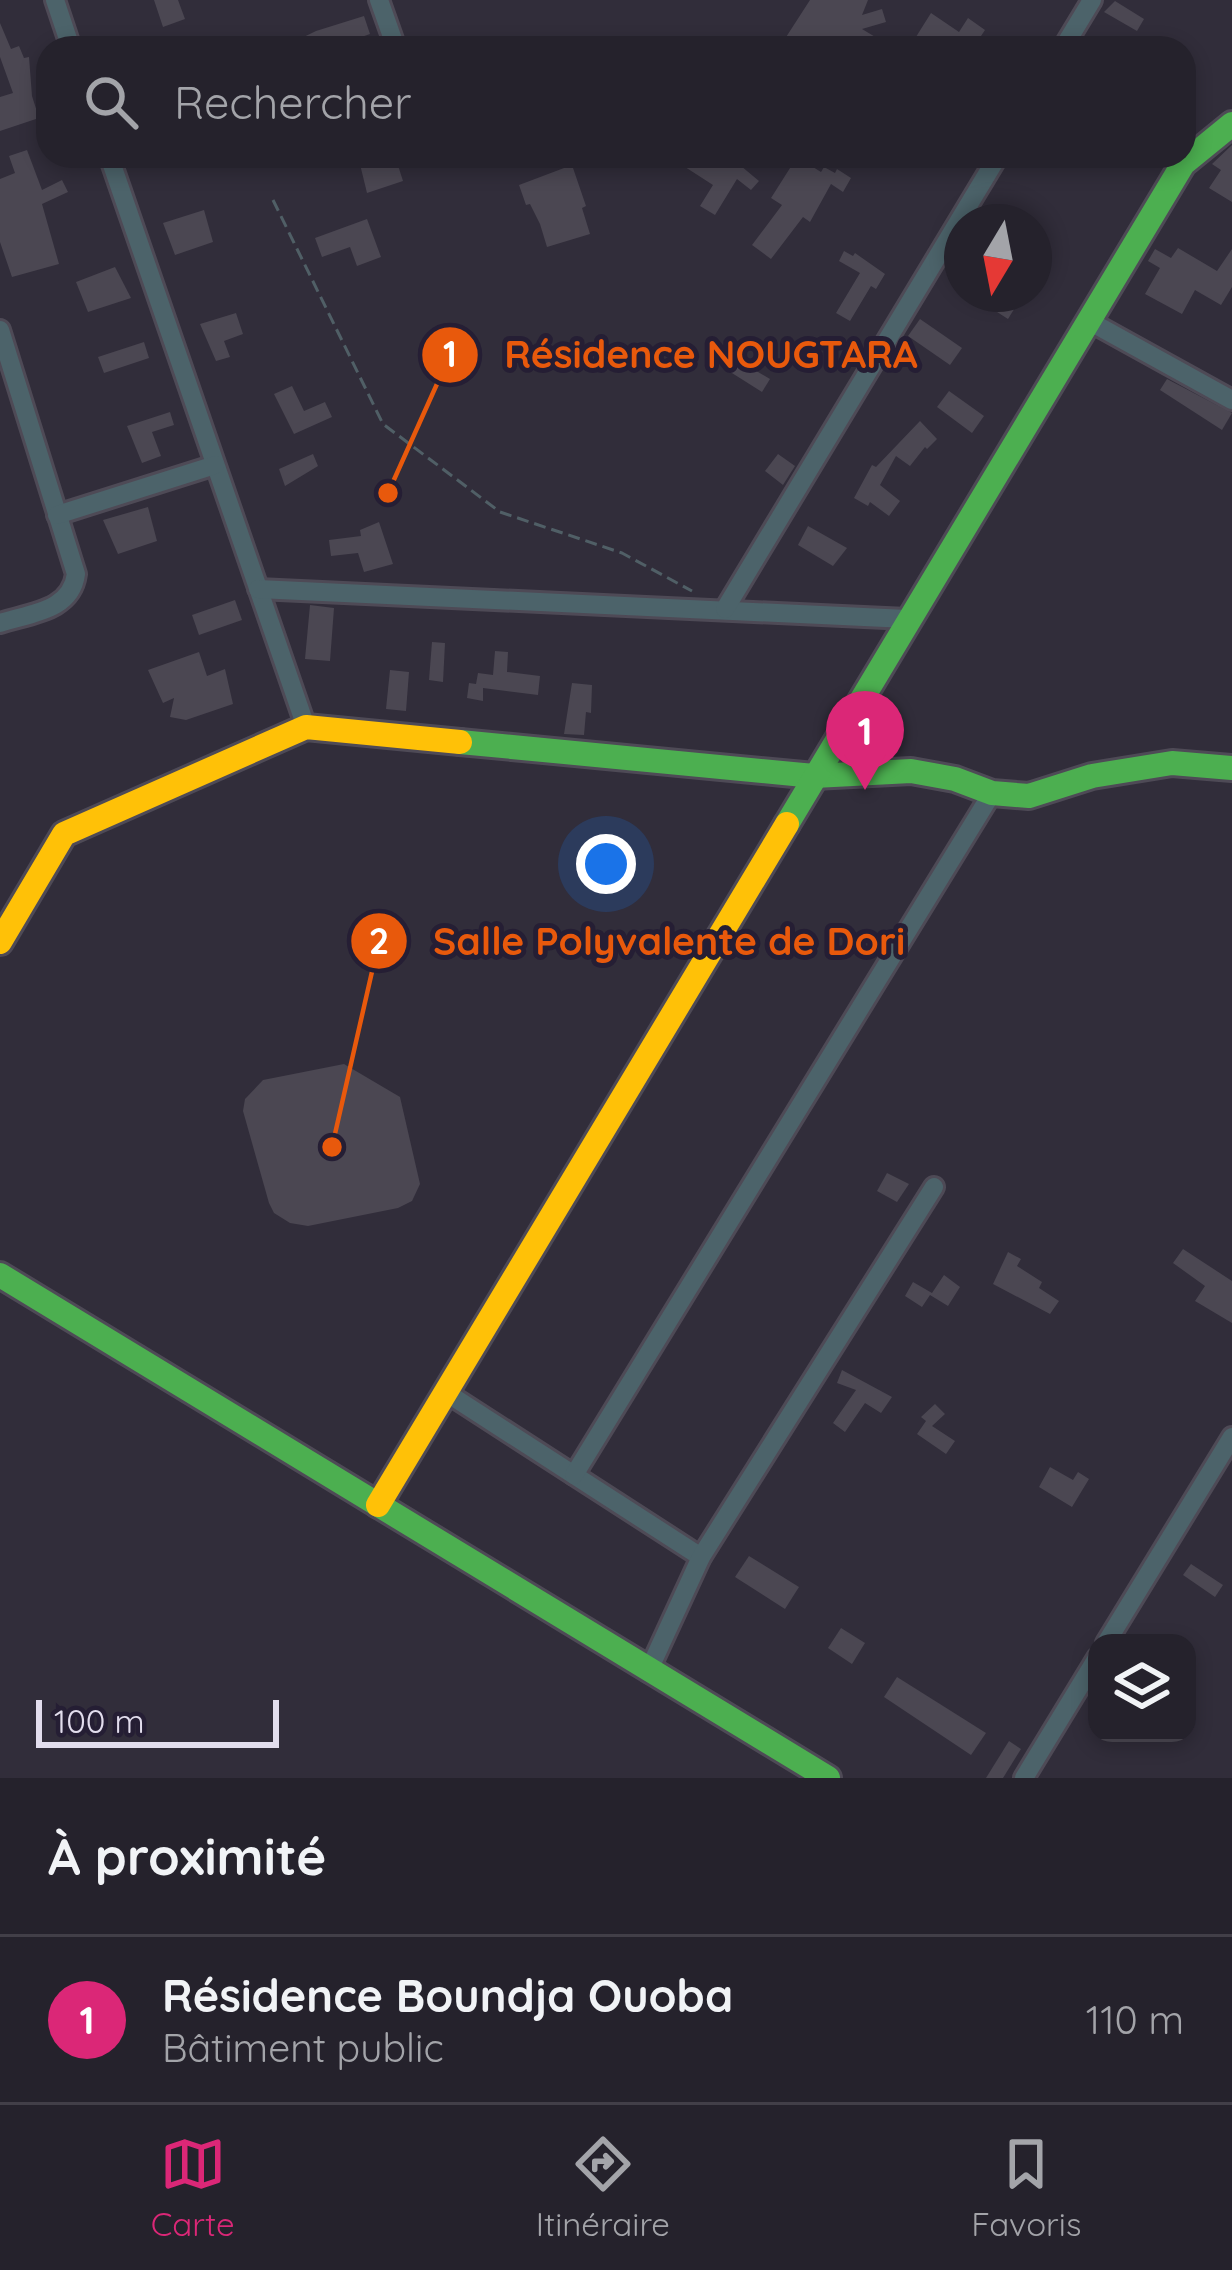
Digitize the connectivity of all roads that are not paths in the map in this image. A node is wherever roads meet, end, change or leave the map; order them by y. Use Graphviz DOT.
graph roads {
  1 [pos="55,0"];
  2 [pos="379,0"];
  3 [pos="1092,0"];
  4 [pos="67,36"];
  5 [pos="391,36"];
  6 [pos="1070,36"];
  7 [pos="1232,124"];
  8 [pos="1196,153"];
  9 [pos="113,168"];
  10 [pos="991,168"];
  11 [pos="1181,168"];
  12 [pos="1090,321"];
  13 [pos="0,330"];
  14 [pos="1232,400"];
  15 [pos="215,465"];
  16 [pos="57,514"];
  17 [pos="258,589"];
  18 [pos="725,609"];
  19 [pos="907,619"];
  20 [pos="0,622"];
  21 [pos="306,728"];
  22 [pos="1232,769"];
  23 [pos="814,776"];
  24 [pos="992,793"];
  25 [pos="0,942"];
  26 [pos="934,1187"];
  27 [pos="0,1275"];
  28 [pos="447,1394"];
  29 [pos="1232,1437"];
  30 [pos="574,1475"];
  31 [pos="378,1505"];
  32 [pos="701,1557"];
  33 [pos="1112,1634"];
  34 [pos="648,1672"];
  35 [pos="1088,1673"];
  36 [pos="828,1778"];
  37 [pos="1024,1778"];
  1 -- 4 [label="street"];
  2 -- 5 [label="street"];
  3 -- 6 [label="street"];
  7 -- 8 [label="street"];
  9 -- 15 [label="street"];
  10 -- 18 [label="street"];
  11 -- 12 [label="street"];
  12 -- 14 [label="street"];
  12 -- 19 [label="street"];
  13 -- 16 [label="street"];
  15 -- 16 [label="street"];
  15 -- 17 [label="street"];
  16 -- 20 [label="street"];
  17 -- 18 [label="street"];
  17 -- 21 [label="street"];
  18 -- 19 [label="street"];
  19 -- 23 [label="street"];
  21 -- 23 [label="street"];
  21 -- 25 [label="street"];
  22 -- 24 [label="street"];
  23 -- 24 [label="street"];
  23 -- 28 [label="street"];
  24 -- 30 [label="street"];
  26 -- 32 [label="street"];
  27 -- 31 [label="street"];
  28 -- 30 [label="street"];
  28 -- 31 [label="street"];
  29 -- 33 [label="street"];
  30 -- 32 [label="street"];
  31 -- 34 [label="street"];
  32 -- 34 [label="street"];
  34 -- 36 [label="street"];
  35 -- 37 [label="street"];
}
